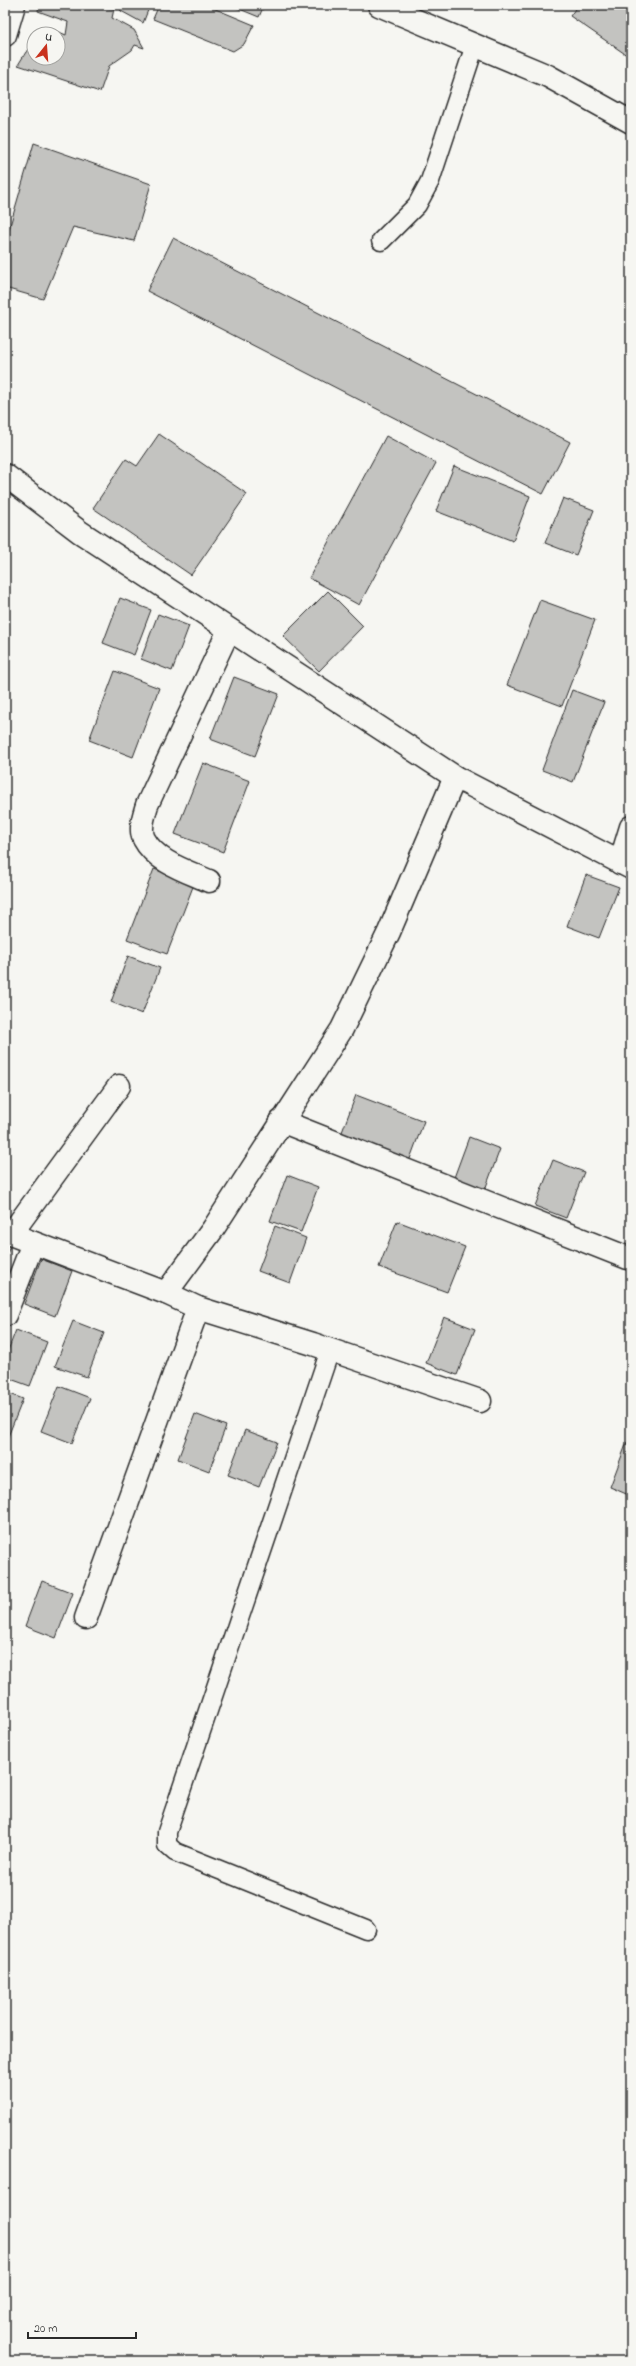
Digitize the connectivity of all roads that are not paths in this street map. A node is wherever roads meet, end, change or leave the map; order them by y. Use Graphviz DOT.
graph roads {
  1 [pos="14,5"];
  2 [pos="379,5"];
  3 [pos="5,35"];
  4 [pos="475,45"];
  5 [pos="631,122"];
  6 [pos="381,241"];
  7 [pos="5,475"];
  8 [pos="229,630"];
  9 [pos="455,777"];
  10 [pos="631,827"];
  11 [pos="626,865"];
  12 [pos="209,881"];
  13 [pos="119,1086"];
  14 [pos="281,1121"];
  15 [pos="8,1233"];
  16 [pos="33,1243"];
  17 [pos="628,1258"];
  18 [pos="166,1293"];
  19 [pos="198,1308"];
  20 [pos="5,1315"];
  21 [pos="330,1350"];
  22 [pos="480,1401"];
  23 [pos="86,1618"];
  24 [pos="366,1929"];
  1 -- 3 [label="street"];
  2 -- 4 [label="street"];
  4 -- 5 [label="street"];
  4 -- 6 [label="lane"];
  7 -- 8 [label="street"];
  8 -- 9 [label="street"];
  8 -- 12 [label="street"];
  9 -- 11 [label="street"];
  9 -- 14 [label="street"];
  10 -- 11 [label="street"];
  13 -- 15 [label="street"];
  14 -- 17 [label="street"];
  14 -- 18 [label="street"];
  15 -- 16 [label="street"];
  16 -- 18 [label="street"];
  16 -- 20 [label="street"];
  18 -- 19 [label="street"];
  19 -- 21 [label="street"];
  19 -- 23 [label="street"];
  21 -- 22 [label="street"];
  21 -- 24 [label="lane"];
}
